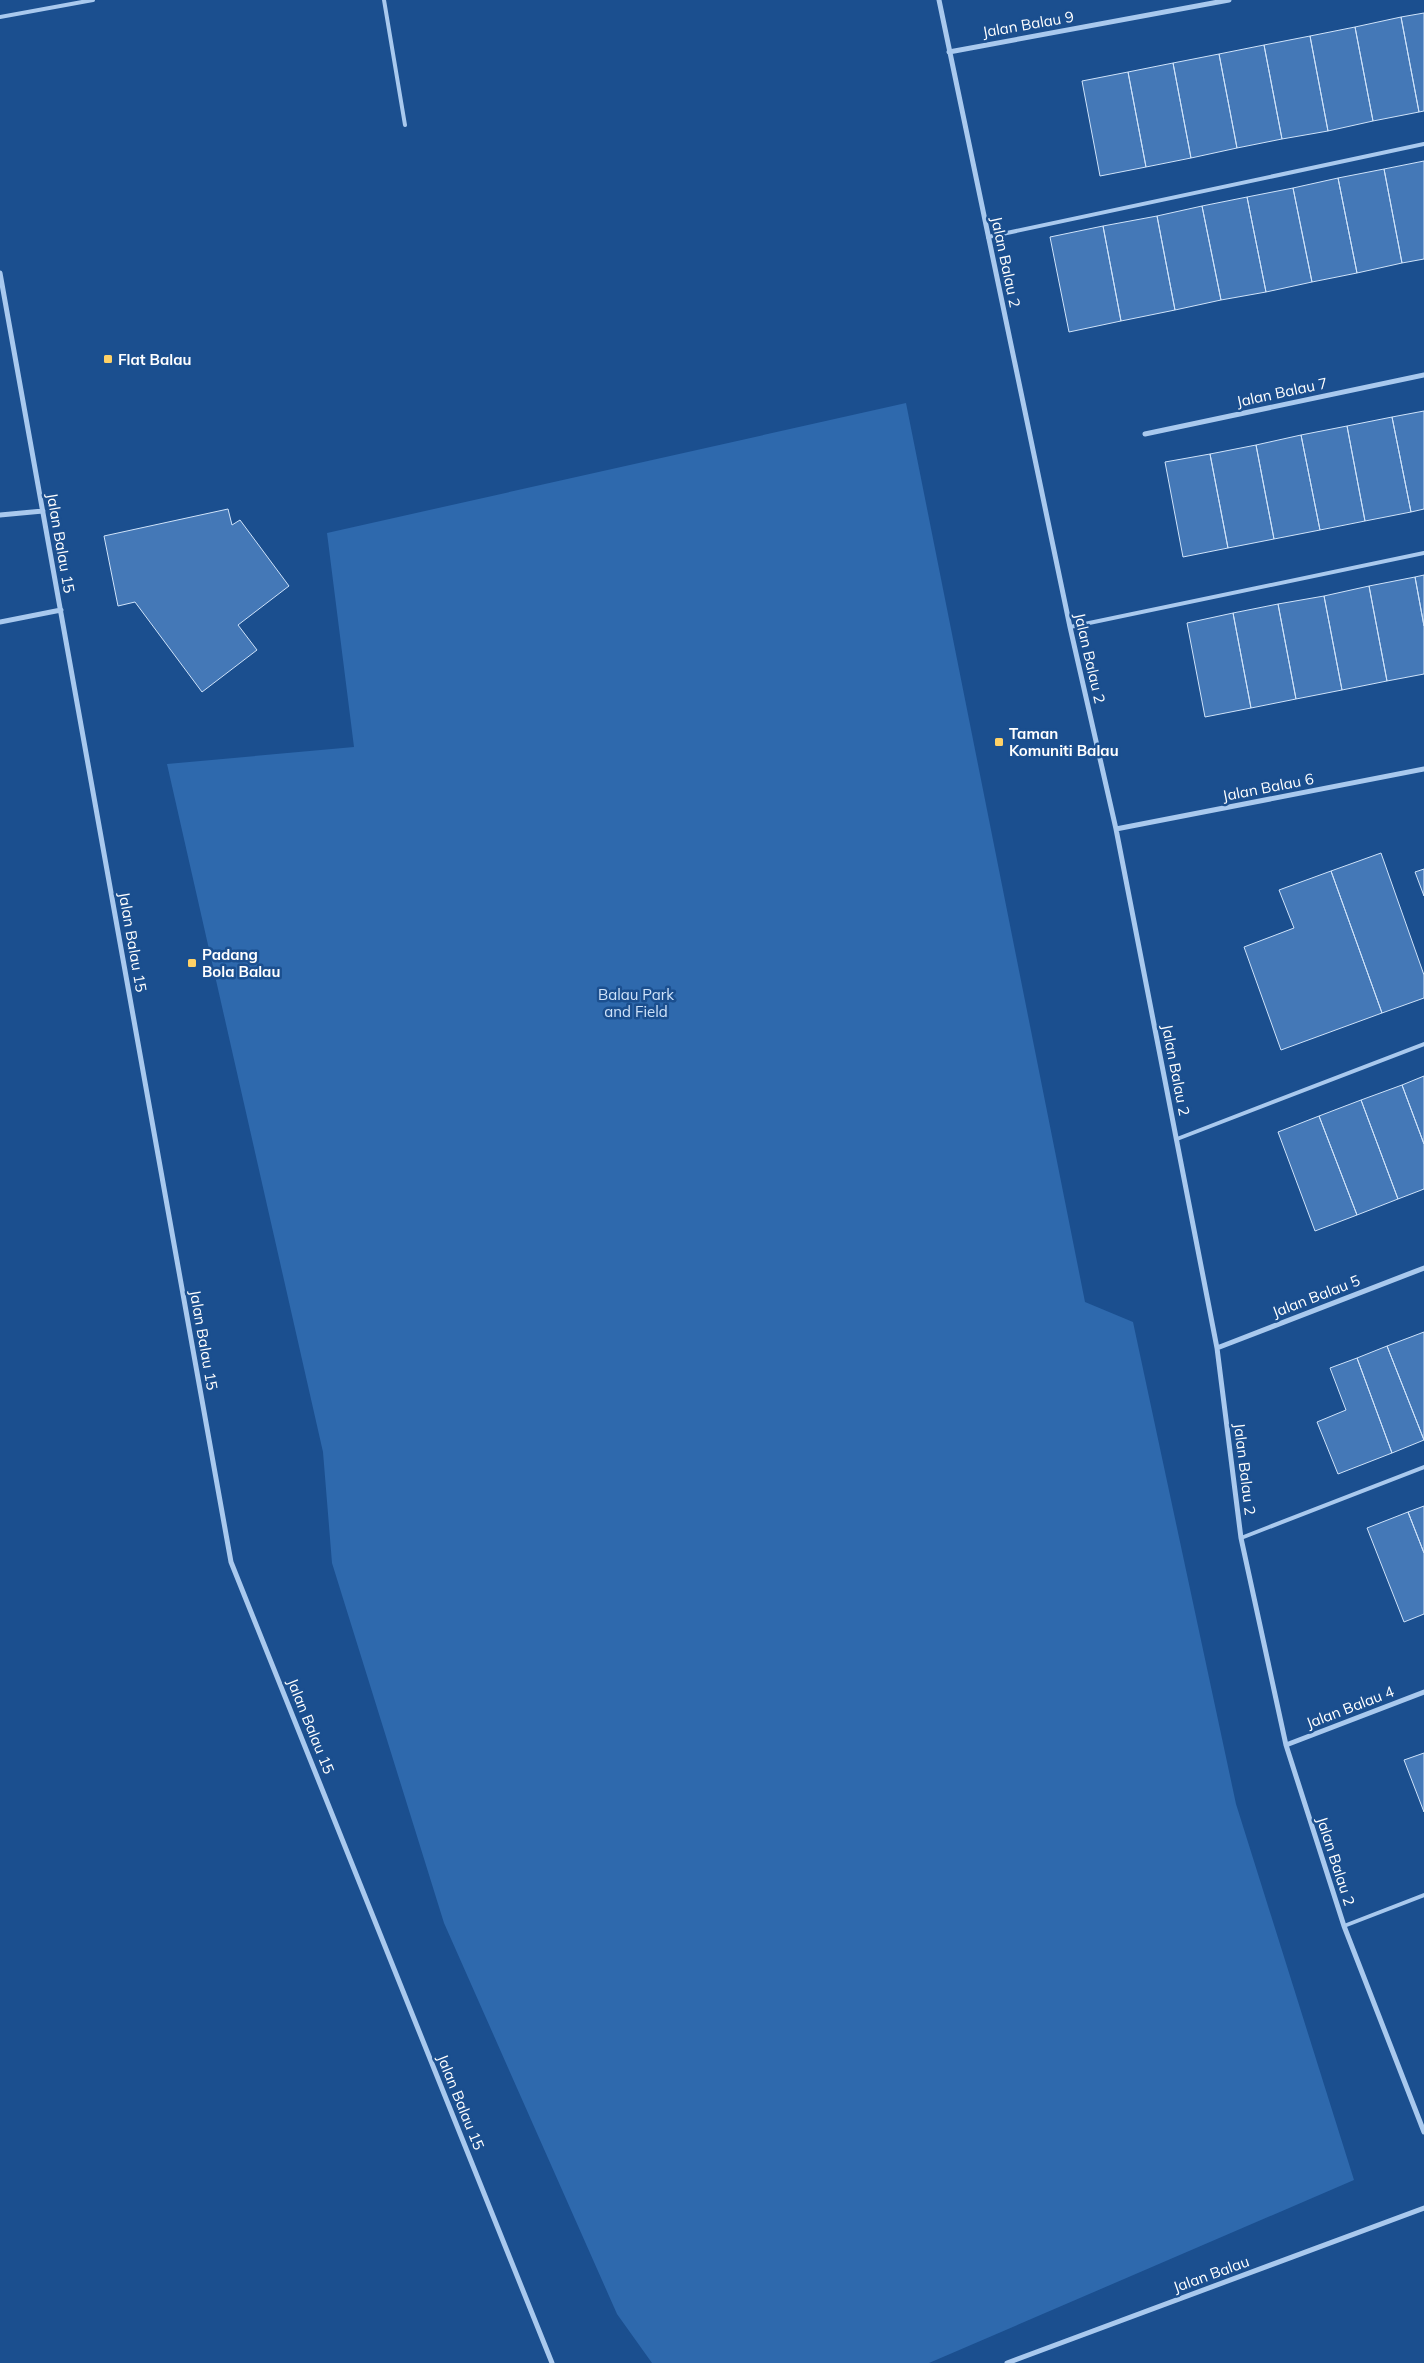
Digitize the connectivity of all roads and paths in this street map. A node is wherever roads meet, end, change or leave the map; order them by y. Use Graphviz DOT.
graph roads {
  1 [pos="93,0"];
  2 [pos="384,0"];
  3 [pos="939,0"];
  4 [pos="1229,0"];
  5 [pos="0,17"];
  6 [pos="949,52"];
  7 [pos="405,125"];
  8 [pos="1424,144"];
  9 [pos="988,238"];
  10 [pos="0,274"];
  11 [pos="1424,374"];
  12 [pos="1146,434"];
  13 [pos="43,511"];
  14 [pos="0,515"];
  15 [pos="1424,553"];
  16 [pos="61,610"];
  17 [pos="0,622"];
  18 [pos="1070,627"];
  19 [pos="1424,769"];
  20 [pos="1116,829"];
  21 [pos="1424,1044"];
  22 [pos="1177,1139"];
  23 [pos="1424,1268"];
  24 [pos="1217,1348"];
  25 [pos="1424,1467"];
  26 [pos="1241,1538"];
  27 [pos="1424,1692"];
  28 [pos="1286,1745"];
  29 [pos="1424,1895"];
  30 [pos="1344,1926"];
  31 [pos="1424,2110"];
  32 [pos="1418,2112"];
  33 [pos="1424,2132"];
  34 [pos="1424,2208"];
  35 [pos="552,2363"];
  36 [pos="1006,2363"];
  1 -- 5 [label="lane"];
  2 -- 7 [label="lane"];
  3 -- 6 [label="street, Jalan Balau 2"];
  4 -- 6 [label="street, Jalan Balau 9"];
  6 -- 9 [label="street, Jalan Balau 2"];
  8 -- 9 [label="lane"];
  9 -- 18 [label="street, Jalan Balau 2"];
  10 -- 13 [label="street, Jalan Balau 15"];
  11 -- 12 [label="street, Jalan Balau 7"];
  13 -- 14 [label="street"];
  13 -- 16 [label="street, Jalan Balau 15"];
  15 -- 18 [label="lane"];
  16 -- 17 [label="street"];
  16 -- 35 [label="street, Jalan Balau 15"];
  18 -- 20 [label="street, Jalan Balau 2"];
  19 -- 20 [label="street, Jalan Balau 6"];
  20 -- 22 [label="street, Jalan Balau 2"];
  21 -- 22 [label="lane"];
  22 -- 24 [label="street, Jalan Balau 2"];
  23 -- 24 [label="street, Jalan Balau 5"];
  24 -- 26 [label="street, Jalan Balau 2"];
  25 -- 26 [label="lane"];
  26 -- 28 [label="street, Jalan Balau 2"];
  27 -- 28 [label="street, Jalan Balau 4"];
  28 -- 30 [label="street, Jalan Balau 2"];
  29 -- 30 [label="lane"];
  30 -- 32 [label="street, Jalan Balau 2"];
  31 -- 32 [label="street"];
  32 -- 33 [label="street, Jalan Balau 2"];
  34 -- 36 [label="street, Jalan Balau"];
}
